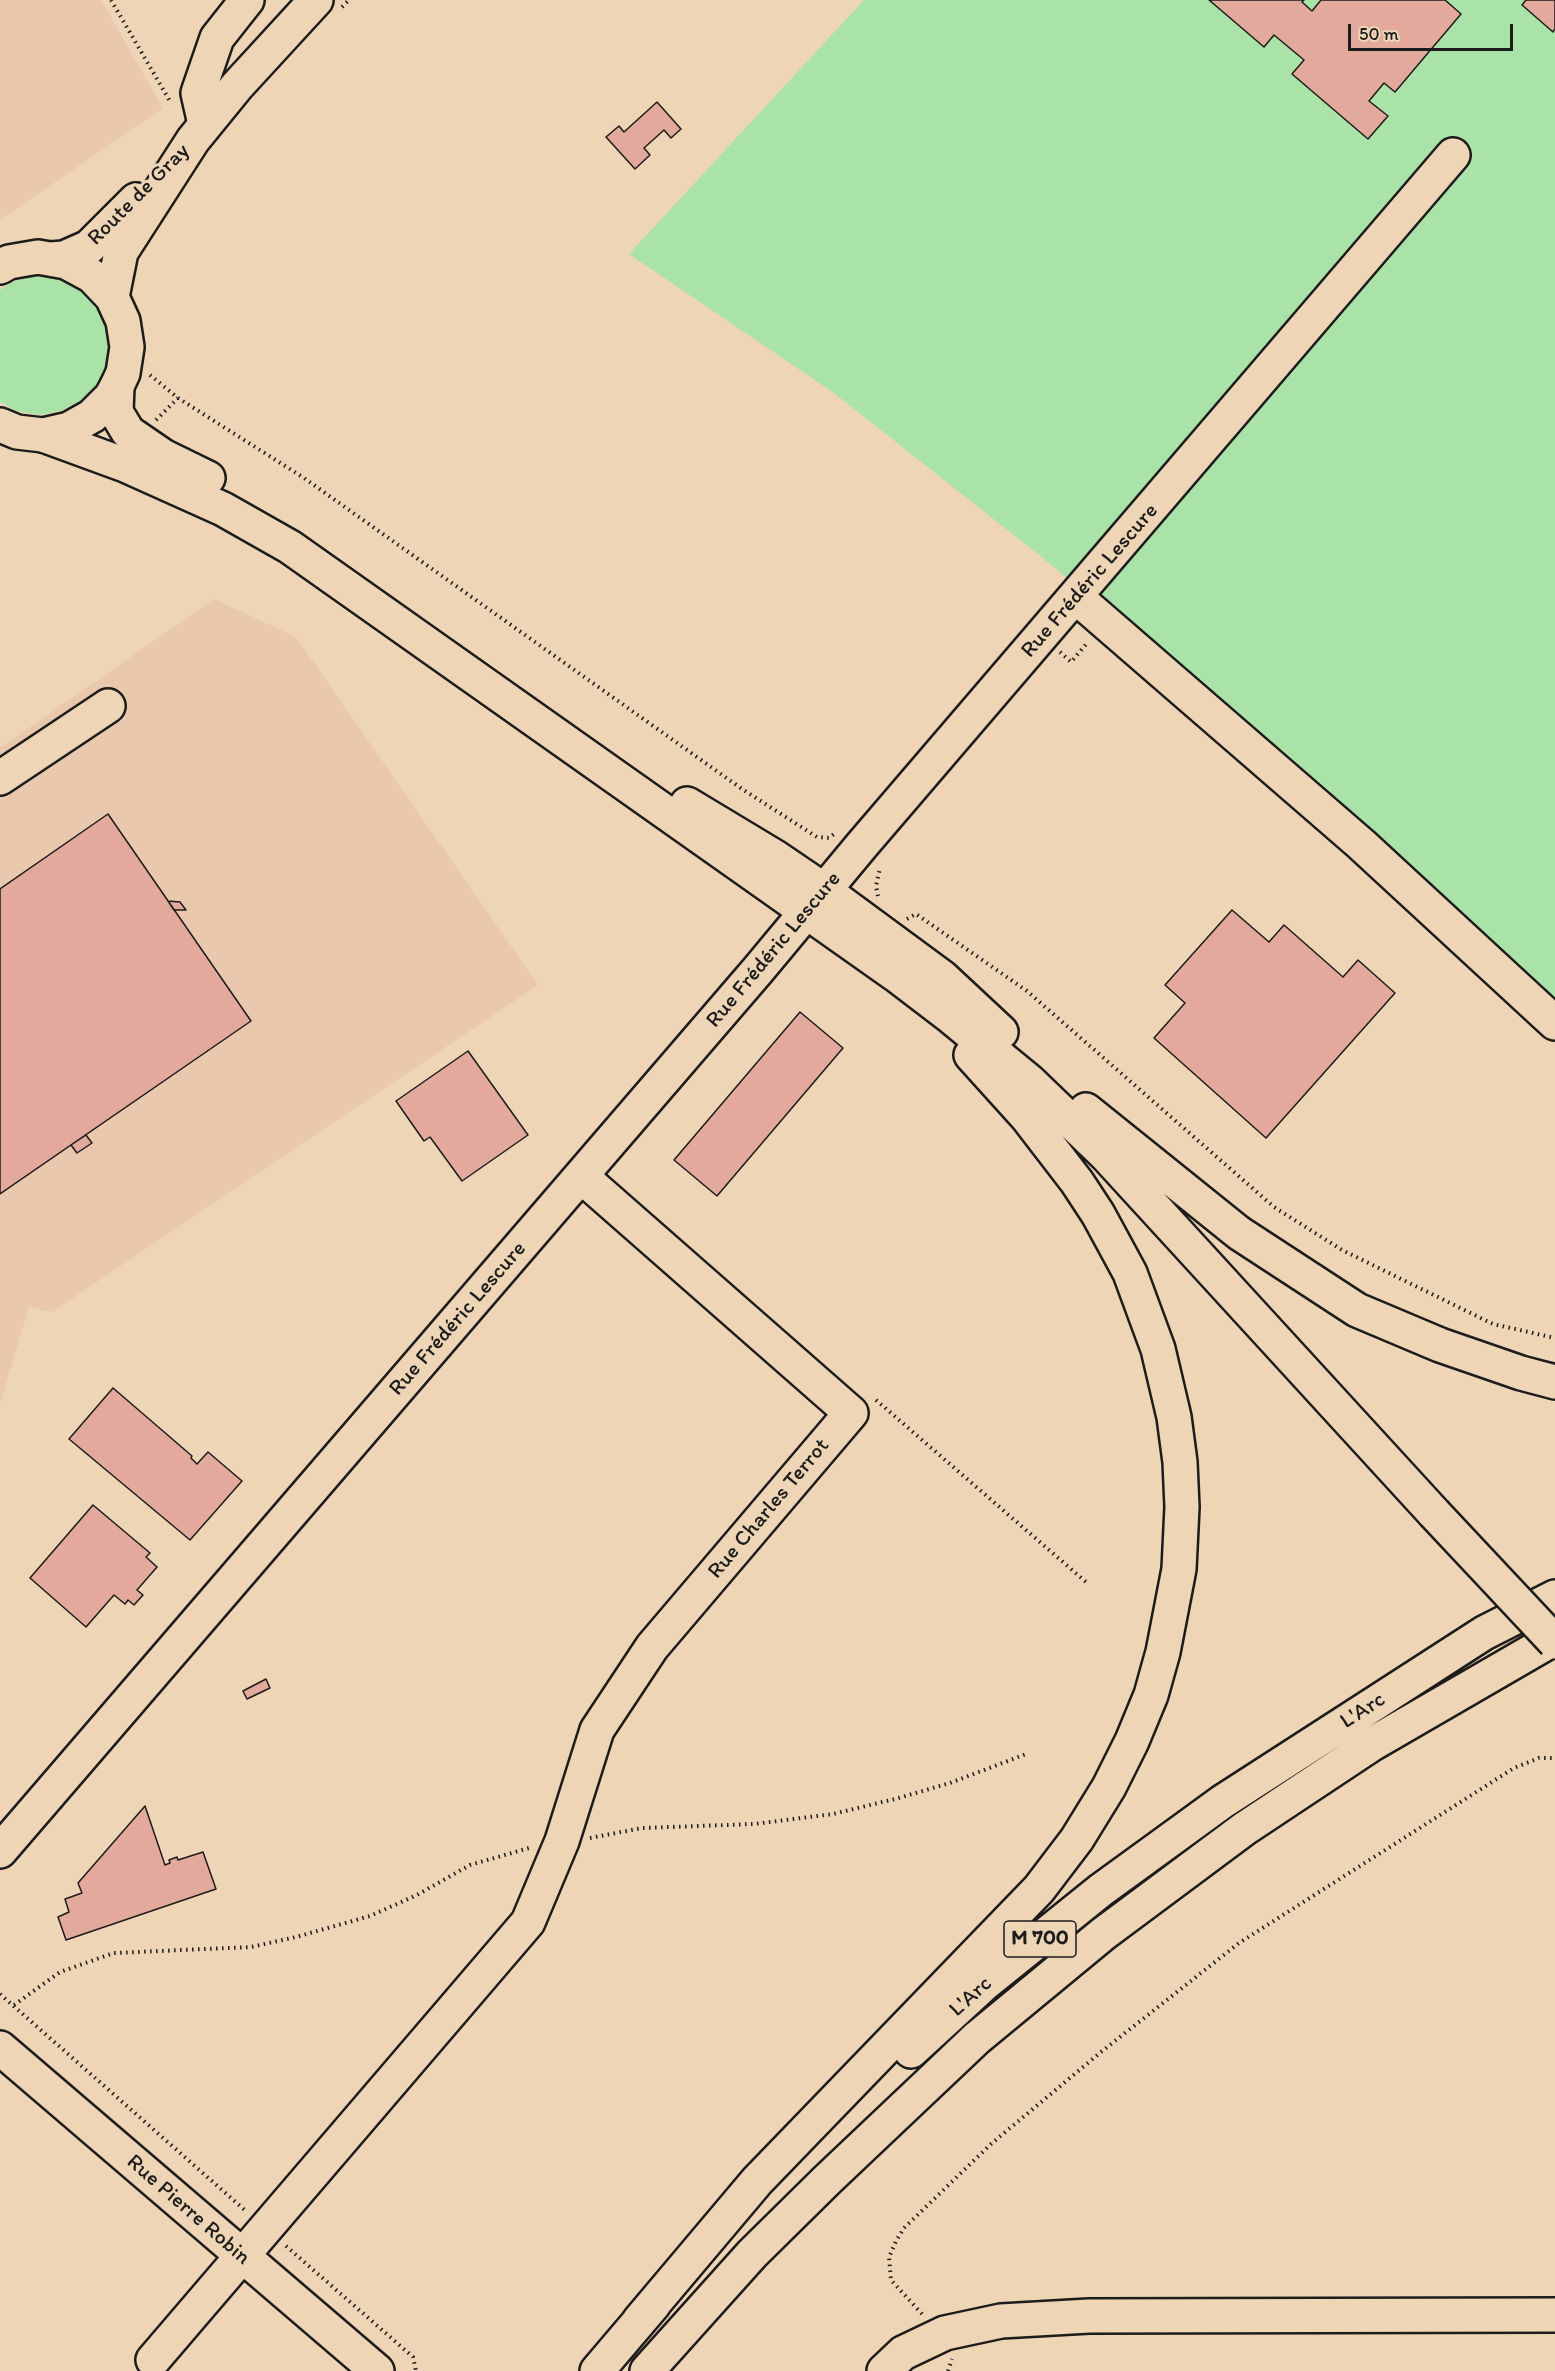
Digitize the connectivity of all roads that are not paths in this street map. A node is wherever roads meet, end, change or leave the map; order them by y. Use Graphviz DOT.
graph roads {
  1 [pos="247,0"];
  2 [pos="326,7"];
  3 [pos="199,132"];
  4 [pos="1454,155"];
  5 [pos="50,259"];
  6 [pos="0,267"];
  7 [pos="112,297"];
  8 [pos="130,382"];
  9 [pos="15,431"];
  10 [pos="1076,597"];
  11 [pos="108,706"];
  12 [pos="0,778"];
  13 [pos="815,902"];
  14 [pos="905,966"];
  15 [pos="1555,1023"];
  16 [pos="1076,1101"];
  17 [pos="581,1176"];
  18 [pos="1555,1382"];
  19 [pos="1442,1508"];
  20 [pos="1555,1597"];
  21 [pos="1555,1616"];
  22 [pos="1555,1640"];
  23 [pos="0,1851"];
  24 [pos="0,2048"];
  25 [pos="241,2255"];
  26 [pos="1555,2315"];
  27 [pos="639,2321"];
  28 [pos="153,2360"];
  29 [pos="377,2371"];
  30 [pos="597,2371"];
  31 [pos="647,2371"];
  32 [pos="884,2371"];
  1 -- 3 [label="main road"];
  2 -- 3 [label="main road, Route de Gray"];
  3 -- 5 [label="main road, Route de Gray"];
  3 -- 7 [label="main road, Route de Gray"];
  4 -- 10 [label="main road, Rue Frédéric Lescure"];
  5 -- 6 [label="main road"];
  5 -- 7 [label="main road"];
  7 -- 8 [label="main road"];
  8 -- 9 [label="main road"];
  8 -- 13 [label="main road"];
  9 -- 13 [label="main road"];
  10 -- 13 [label="main road, Rue Frédéric Lescure"];
  10 -- 15 [label="main road"];
  11 -- 12 [label="main road"];
  13 -- 14 [label="main road"];
  13 -- 17 [label="main road, Rue Frédéric Lescure"];
  14 -- 16 [label="main road"];
  14 -- 19 [label="main road"];
  14 -- 27 [label="main road"];
  16 -- 18 [label="main road"];
  16 -- 19 [label="main road"];
  17 -- 23 [label="main road, Rue Frédéric Lescure"];
  17 -- 25 [label="main road, Rue Charles Terrot"];
  19 -- 21 [label="main road"];
  19 -- 22 [label="main road, bridge"];
  20 -- 27 [label="main road, L'Arc / M 700"];
  22 -- 31 [label="main road, L'Arc / M 700"];
  24 -- 25 [label="main road, Rue Pierre Robin"];
  25 -- 28 [label="main road, Rue Charles Terrot"];
  25 -- 29 [label="main road, Rue Pierre Robin"];
  26 -- 32 [label="main road"];
  27 -- 30 [label="main road, L'Arc / M 700"];
}
